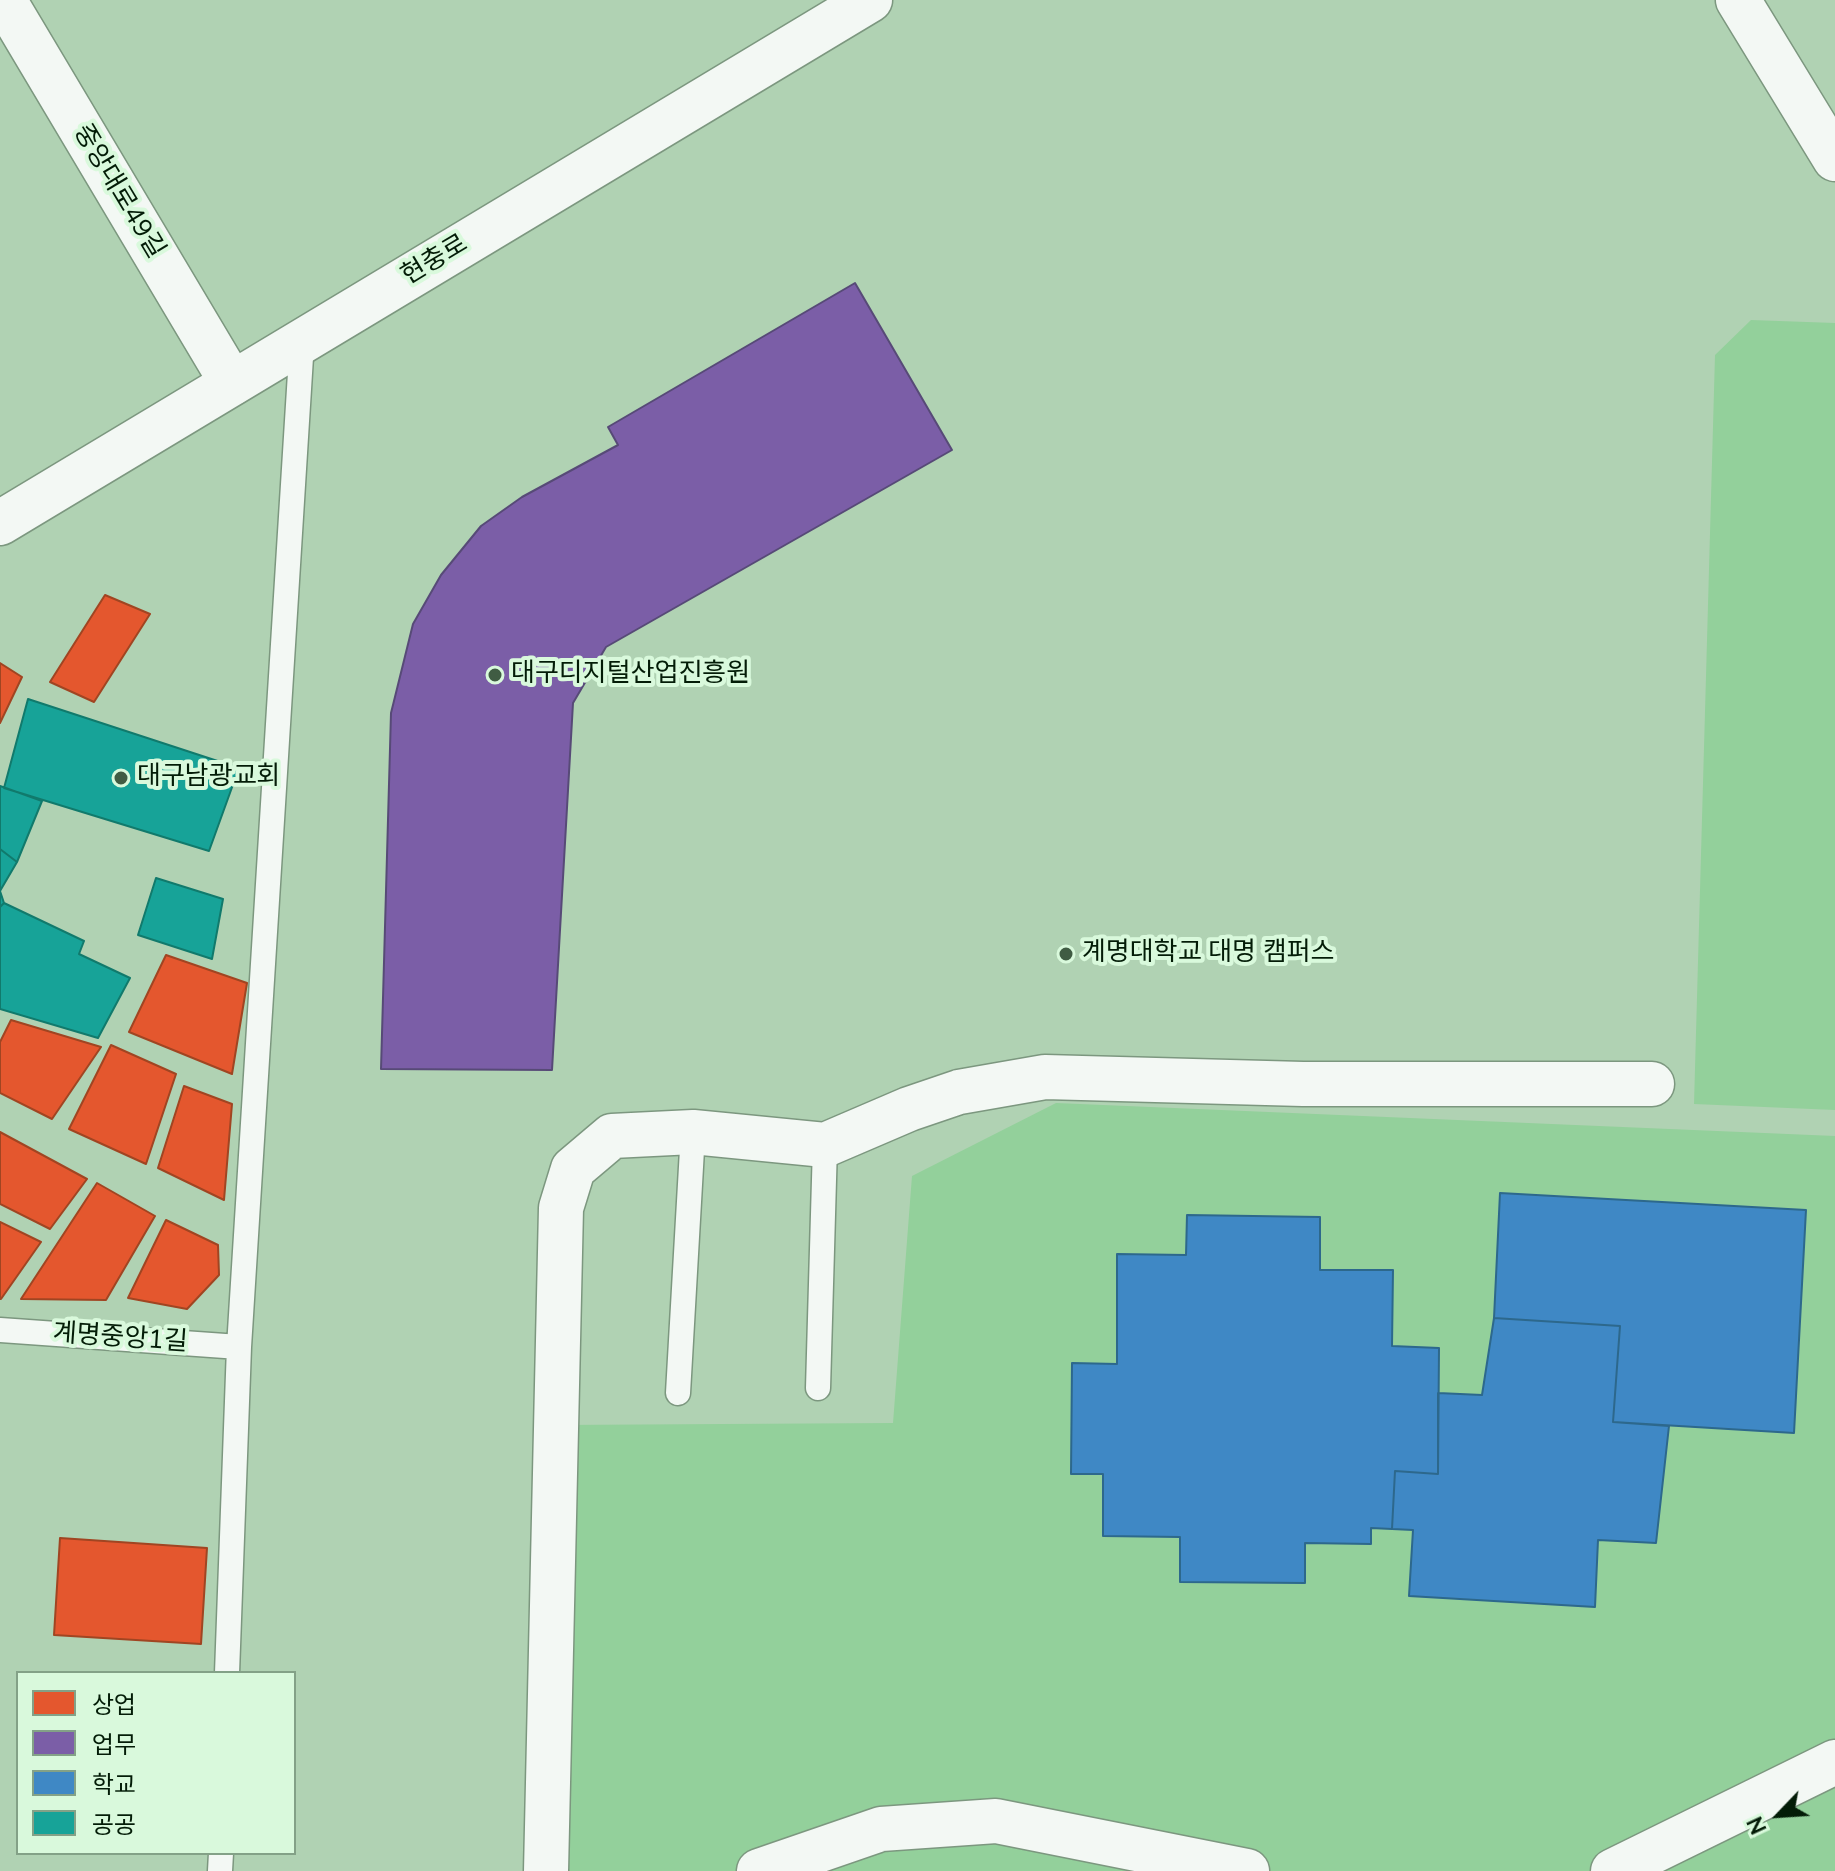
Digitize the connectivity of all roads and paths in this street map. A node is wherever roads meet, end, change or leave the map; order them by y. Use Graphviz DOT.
graph roads {
  1 [pos="4,0"];
  2 [pos="870,0"];
  3 [pos="1738,0"];
  4 [pos="1835,159"];
  5 [pos="302,341"];
  6 [pos="232,383"];
  7 [pos="0,523"];
  8 [pos="1652,1084"];
  9 [pos="693,1132"];
  10 [pos="825,1145"];
  11 [pos="0,1330"];
  12 [pos="239,1347"];
  13 [pos="818,1388"];
  14 [pos="678,1393"];
  15 [pos="227,1671"];
  16 [pos="1835,1762"];
  17 [pos="546,1871"];
  18 [pos="759,1871"];
  19 [pos="1247,1871"];
  20 [pos="1613,1871"];
  1 -- 6 [label="street, 중앙대로49길"];
  2 -- 5 [label="street, 현충로"];
  3 -- 4 [label="street"];
  5 -- 6 [label="street, 현충로"];
  5 -- 12 [label="lane"];
  6 -- 7 [label="street, 현충로"];
  8 -- 10 [label="street"];
  9 -- 10 [label="street"];
  9 -- 14 [label="lane"];
  9 -- 17 [label="street"];
  10 -- 13 [label="lane"];
  11 -- 12 [label="lane, 계명중앙1길"];
  12 -- 15 [label="lane"];
  16 -- 20 [label="street"];
  18 -- 19 [label="street"];
}
